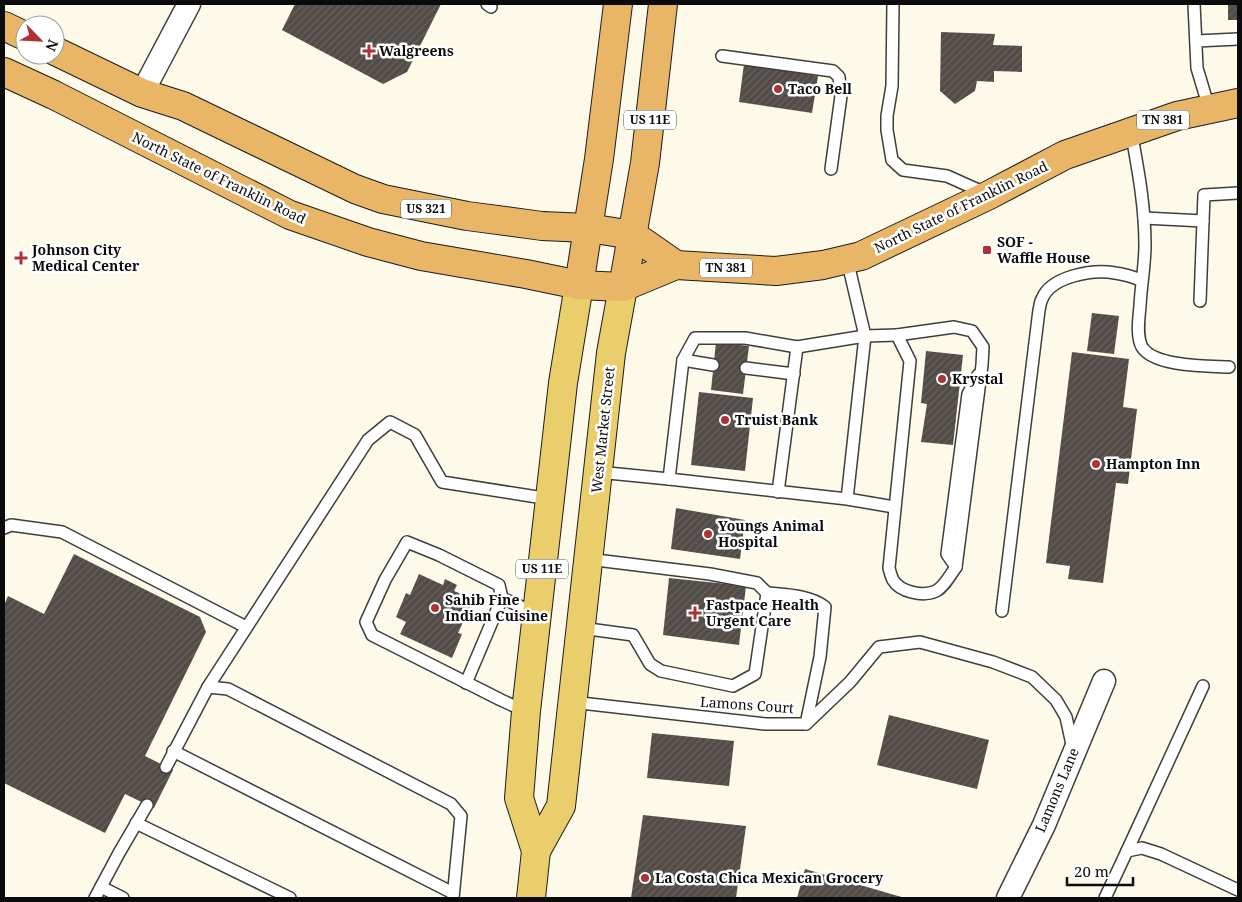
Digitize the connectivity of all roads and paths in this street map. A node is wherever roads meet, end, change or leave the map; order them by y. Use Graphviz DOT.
graph roads {
  1 [pos="189,4"];
  2 [pos="618,4"];
  3 [pos="663,4"];
  4 [pos="893,4"];
  5 [pos="1194,4"];
  6 [pos="1238,39"];
  7 [pos="1196,40"];
  8 [pos="65,56"];
  9 [pos="722,56"];
  10 [pos="4,72"];
  11 [pos="142,93"];
  12 [pos="1238,104"];
  13 [pos="1209,108"];
  14 [pos="1132,131"];
  15 [pos="831,169"];
  16 [pos="1238,193"];
  17 [pos="989,196"];
  18 [pos="1144,218"];
  19 [pos="1203,221"];
  20 [pos="588,228"];
  21 [pos="633,235"];
  22 [pos="847,259"];
  23 [pos="676,265"];
  24 [pos="1141,280"];
  25 [pos="579,284"];
  26 [pos="623,287"];
  27 [pos="1200,301"];
  28 [pos="897,335"];
  29 [pos="865,336"];
  30 [pos="797,347"];
  31 [pos="682,360"];
  32 [pos="713,364"];
  33 [pos="746,368"];
  34 [pos="1229,368"];
  35 [pos="794,374"];
  36 [pos="598,472"];
  37 [pos="669,479"];
  38 [pos="778,492"];
  39 [pos="550,499"];
  40 [pos="846,499"];
  41 [pos="894,506"];
  42 [pos="4,528"];
  43 [pos="588,559"];
  44 [pos="767,593"];
  45 [pos="502,598"];
  46 [pos="1002,611"];
  47 [pos="537,614"];
  48 [pos="246,627"];
  49 [pos="581,628"];
  50 [pos="1104,681"];
  51 [pos="466,683"];
  52 [pos="1203,686"];
  53 [pos="208,687"];
  54 [pos="572,702"];
  55 [pos="526,711"];
  56 [pos="806,724"];
  57 [pos="173,751"];
  58 [pos="1073,751"];
  59 [pos="166,767"];
  60 [pos="147,805"];
  61 [pos="136,823"];
  62 [pos="536,851"];
  63 [pos="1127,851"];
  64 [pos="101,887"];
  65 [pos="1238,890"];
  66 [pos="453,896"];
  67 [pos="96,898"];
  68 [pos="123,898"];
  69 [pos="290,898"];
  70 [pos="531,898"];
  71 [pos="1008,898"];
  72 [pos="1105,898"];
  1 -- 11 [label="street"];
  2 -- 20 [label="highway, West Market Street / US 11E"];
  3 -- 21 [label="highway, West Market Street / US 11E"];
  4 -- 17 [label="lane"];
  5 -- 7 [label="lane"];
  6 -- 7 [label="lane"];
  7 -- 13 [label="lane"];
  8 -- 11 [label="highway, US 321"];
  9 -- 15 [label="lane"];
  10 -- 25 [label="highway, North State of Franklin Road"];
  11 -- 20 [label="highway, US 321"];
  12 -- 13 [label="highway, North State of Franklin Road / TN 381"];
  13 -- 14 [label="highway, North State of Franklin Road / TN 381"];
  14 -- 17 [label="highway, North State of Franklin Road / TN 381"];
  14 -- 18 [label="lane"];
  16 -- 19 [label="lane"];
  17 -- 22 [label="highway, North State of Franklin Road / TN 381"];
  18 -- 19 [label="lane"];
  18 -- 24 [label="lane"];
  19 -- 27 [label="lane"];
  20 -- 21 [label="highway"];
  20 -- 25 [label="highway, West Market Street / US 11E"];
  21 -- 23 [label="highway"];
  21 -- 26 [label="highway, West Market Street / US 11E"];
  22 -- 23 [label="highway, North State of Franklin Road / TN 381"];
  22 -- 29 [label="lane"];
  23 -- 26 [label="highway, North State of Franklin Road"];
  24 -- 34 [label="lane"];
  24 -- 46 [label="lane"];
  25 -- 26 [label="highway, North State of Franklin Road"];
  25 -- 39 [label="main road, West Market Street / US 11E"];
  26 -- 36 [label="main road, West Market Street / US 11E"];
  28 -- 29 [label="lane"];
  28 -- 41 [label="lane"];
  28 -- 41 [label="lane"];
  29 -- 30 [label="lane"];
  29 -- 40 [label="lane"];
  30 -- 31 [label="lane"];
  30 -- 35 [label="lane"];
  31 -- 32 [label="lane"];
  31 -- 37 [label="lane"];
  33 -- 35 [label="lane"];
  35 -- 38 [label="lane"];
  36 -- 37 [label="lane"];
  36 -- 43 [label="main road, West Market Street / US 11E"];
  37 -- 38 [label="lane"];
  38 -- 40 [label="lane"];
  39 -- 47 [label="main road, West Market Street / US 11E"];
  39 -- 48 [label="lane"];
  40 -- 41 [label="lane"];
  42 -- 48 [label="lane"];
  43 -- 44 [label="lane"];
  43 -- 49 [label="main road, West Market Street / US 11E"];
  44 -- 49 [label="lane"];
  44 -- 56 [label="lane"];
  45 -- 47 [label="lane"];
  45 -- 51 [label="lane"];
  45 -- 51 [label="lane"];
  47 -- 55 [label="main road, West Market Street / US 11E"];
  48 -- 53 [label="lane"];
  49 -- 54 [label="main road, West Market Street / US 11E"];
  50 -- 58 [label="street, Lamons Lane"];
  51 -- 55 [label="lane"];
  52 -- 63 [label="lane"];
  53 -- 57 [label="lane"];
  53 -- 66 [label="lane"];
  54 -- 56 [label="lane, Lamons Court"];
  54 -- 62 [label="main road, West Market Street / US 11E"];
  55 -- 62 [label="main road, West Market Street / US 11E"];
  56 -- 58 [label="lane, Lamons Court"];
  57 -- 59 [label="lane"];
  57 -- 66 [label="lane"];
  58 -- 71 [label="street, Lamons Lane"];
  60 -- 61 [label="lane"];
  61 -- 64 [label="lane"];
  61 -- 69 [label="lane"];
  62 -- 70 [label="main road, West Market Street / US 11E"];
  63 -- 65 [label="lane"];
  63 -- 72 [label="lane"];
  64 -- 67 [label="lane"];
  64 -- 68 [label="lane"];
}
